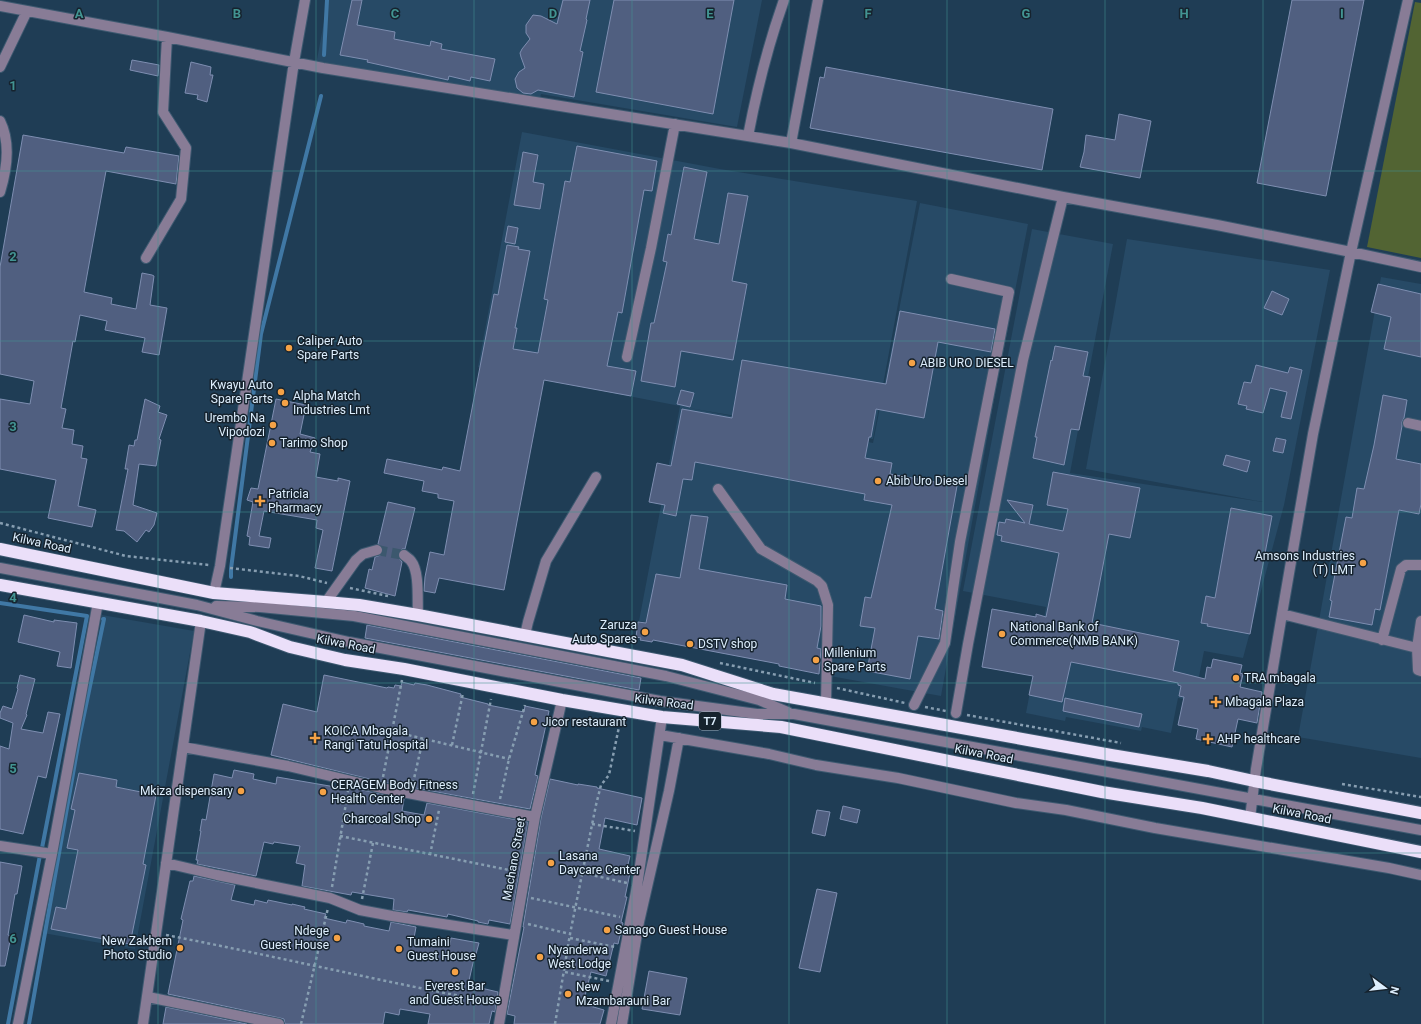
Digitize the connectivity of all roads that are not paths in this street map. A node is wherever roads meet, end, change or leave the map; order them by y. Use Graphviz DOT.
graph roads {
  1 [pos="306,0"];
  2 [pos="784,0"];
  3 [pos="818,0"];
  4 [pos="1408,0"];
  5 [pos="0,6"];
  6 [pos="27,11"];
  7 [pos="167,37"];
  8 [pos="294,62"];
  9 [pos="0,67"];
  10 [pos="0,121"];
  11 [pos="675,124"];
  12 [pos="748,136"];
  13 [pos="791,143"];
  14 [pos="0,192"];
  15 [pos="1063,197"];
  16 [pos="1352,252"];
  17 [pos="146,258"];
  18 [pos="1421,267"];
  19 [pos="951,279"];
  20 [pos="627,357"];
  21 [pos="1408,424"];
  22 [pos="1421,426"];
  23 [pos="596,477"];
  24 [pos="718,489"];
  25 [pos="0,549"];
  26 [pos="377,550"];
  27 [pos="404,555"];
  28 [pos="1421,565"];
  29 [pos="0,568"];
  30 [pos="0,585"];
  31 [pos="214,593"];
  32 [pos="98,602"];
  33 [pos="326,602"];
  34 [pos="196,605"];
  35 [pos="1282,614"];
  36 [pos="418,615"];
  37 [pos="202,620"];
  38 [pos="1421,621"];
  39 [pos="525,635"];
  40 [pos="1382,640"];
  41 [pos="1417,648"];
  42 [pos="1420,674"];
  43 [pos="562,700"];
  44 [pos="826,703"];
  45 [pos="914,705"];
  46 [pos="956,713"];
  47 [pos="794,714"];
  48 [pos="662,717"];
  49 [pos="660,735"];
  50 [pos="679,738"];
  51 [pos="183,747"];
  52 [pos="1254,781"];
  53 [pos="1252,799"];
  54 [pos="1421,813"];
  55 [pos="534,817"];
  56 [pos="1250,818"];
  57 [pos="1421,830"];
  58 [pos="0,846"];
  59 [pos="1421,852"];
  60 [pos="52,854"];
  61 [pos="166,863"];
  62 [pos="1421,874"];
  63 [pos="513,935"];
  64 [pos="148,997"];
  65 [pos="18,1024"];
  66 [pos="143,1024"];
  67 [pos="279,1024"];
  68 [pos="499,1024"];
  69 [pos="611,1024"];
  70 [pos="622,1024"];
  1 -- 8 [label="street"];
  2 -- 12 [label="street"];
  3 -- 13 [label="street"];
  4 -- 16 [label="street"];
  5 -- 6 [label="street"];
  6 -- 7 [label="street"];
  6 -- 9 [label="street"];
  7 -- 8 [label="street"];
  7 -- 17 [label="street"];
  8 -- 11 [label="street"];
  8 -- 31 [label="street"];
  10 -- 14 [label="street"];
  11 -- 12 [label="street"];
  11 -- 20 [label="street"];
  12 -- 13 [label="street"];
  13 -- 15 [label="street"];
  15 -- 16 [label="street"];
  15 -- 46 [label="street"];
  16 -- 18 [label="street"];
  16 -- 35 [label="street"];
  19 -- 45 [label="street"];
  21 -- 22 [label="street"];
  23 -- 39 [label="street"];
  24 -- 44 [label="street"];
  25 -- 31 [label="highway, Kilwa Road"];
  26 -- 33 [label="street"];
  27 -- 36 [label="street"];
  28 -- 40 [label="street"];
  29 -- 34 [label="street"];
  30 -- 32 [label="highway, Kilwa Road / T7"];
  31 -- 33 [label="highway, Kilwa Road"];
  32 -- 37 [label="highway, Kilwa Road / T7"];
  32 -- 60 [label="street"];
  33 -- 36 [label="highway, Kilwa Road"];
  34 -- 47 [label="street"];
  34 -- 47 [label="street"];
  35 -- 40 [label="street"];
  35 -- 52 [label="street"];
  36 -- 39 [label="highway, Kilwa Road"];
  37 -- 43 [label="highway, Kilwa Road / T7"];
  37 -- 51 [label="street"];
  38 -- 41 [label="street"];
  39 -- 44 [label="highway, Kilwa Road"];
  40 -- 41 [label="street"];
  41 -- 42 [label="street"];
  43 -- 48 [label="highway, Kilwa Road / T7"];
  43 -- 55 [label="street, Machano Street"];
  44 -- 52 [label="highway, Kilwa Road"];
  47 -- 53 [label="street"];
  48 -- 49 [label="street"];
  48 -- 56 [label="highway, Kilwa Road / T7"];
  49 -- 50 [label="street"];
  49 -- 69 [label="street"];
  50 -- 62 [label="street"];
  50 -- 70 [label="street"];
  51 -- 55 [label="street"];
  51 -- 61 [label="street"];
  52 -- 53 [label="street"];
  52 -- 54 [label="highway, Kilwa Road"];
  53 -- 56 [label="street"];
  53 -- 57 [label="street"];
  55 -- 63 [label="street, Machano Street"];
  56 -- 59 [label="highway, Kilwa Road / T7"];
  58 -- 60 [label="street"];
  60 -- 65 [label="street"];
  61 -- 63 [label="street"];
  61 -- 64 [label="street"];
  63 -- 68 [label="street, Machano Street"];
  64 -- 66 [label="street"];
  64 -- 67 [label="street"];
}
